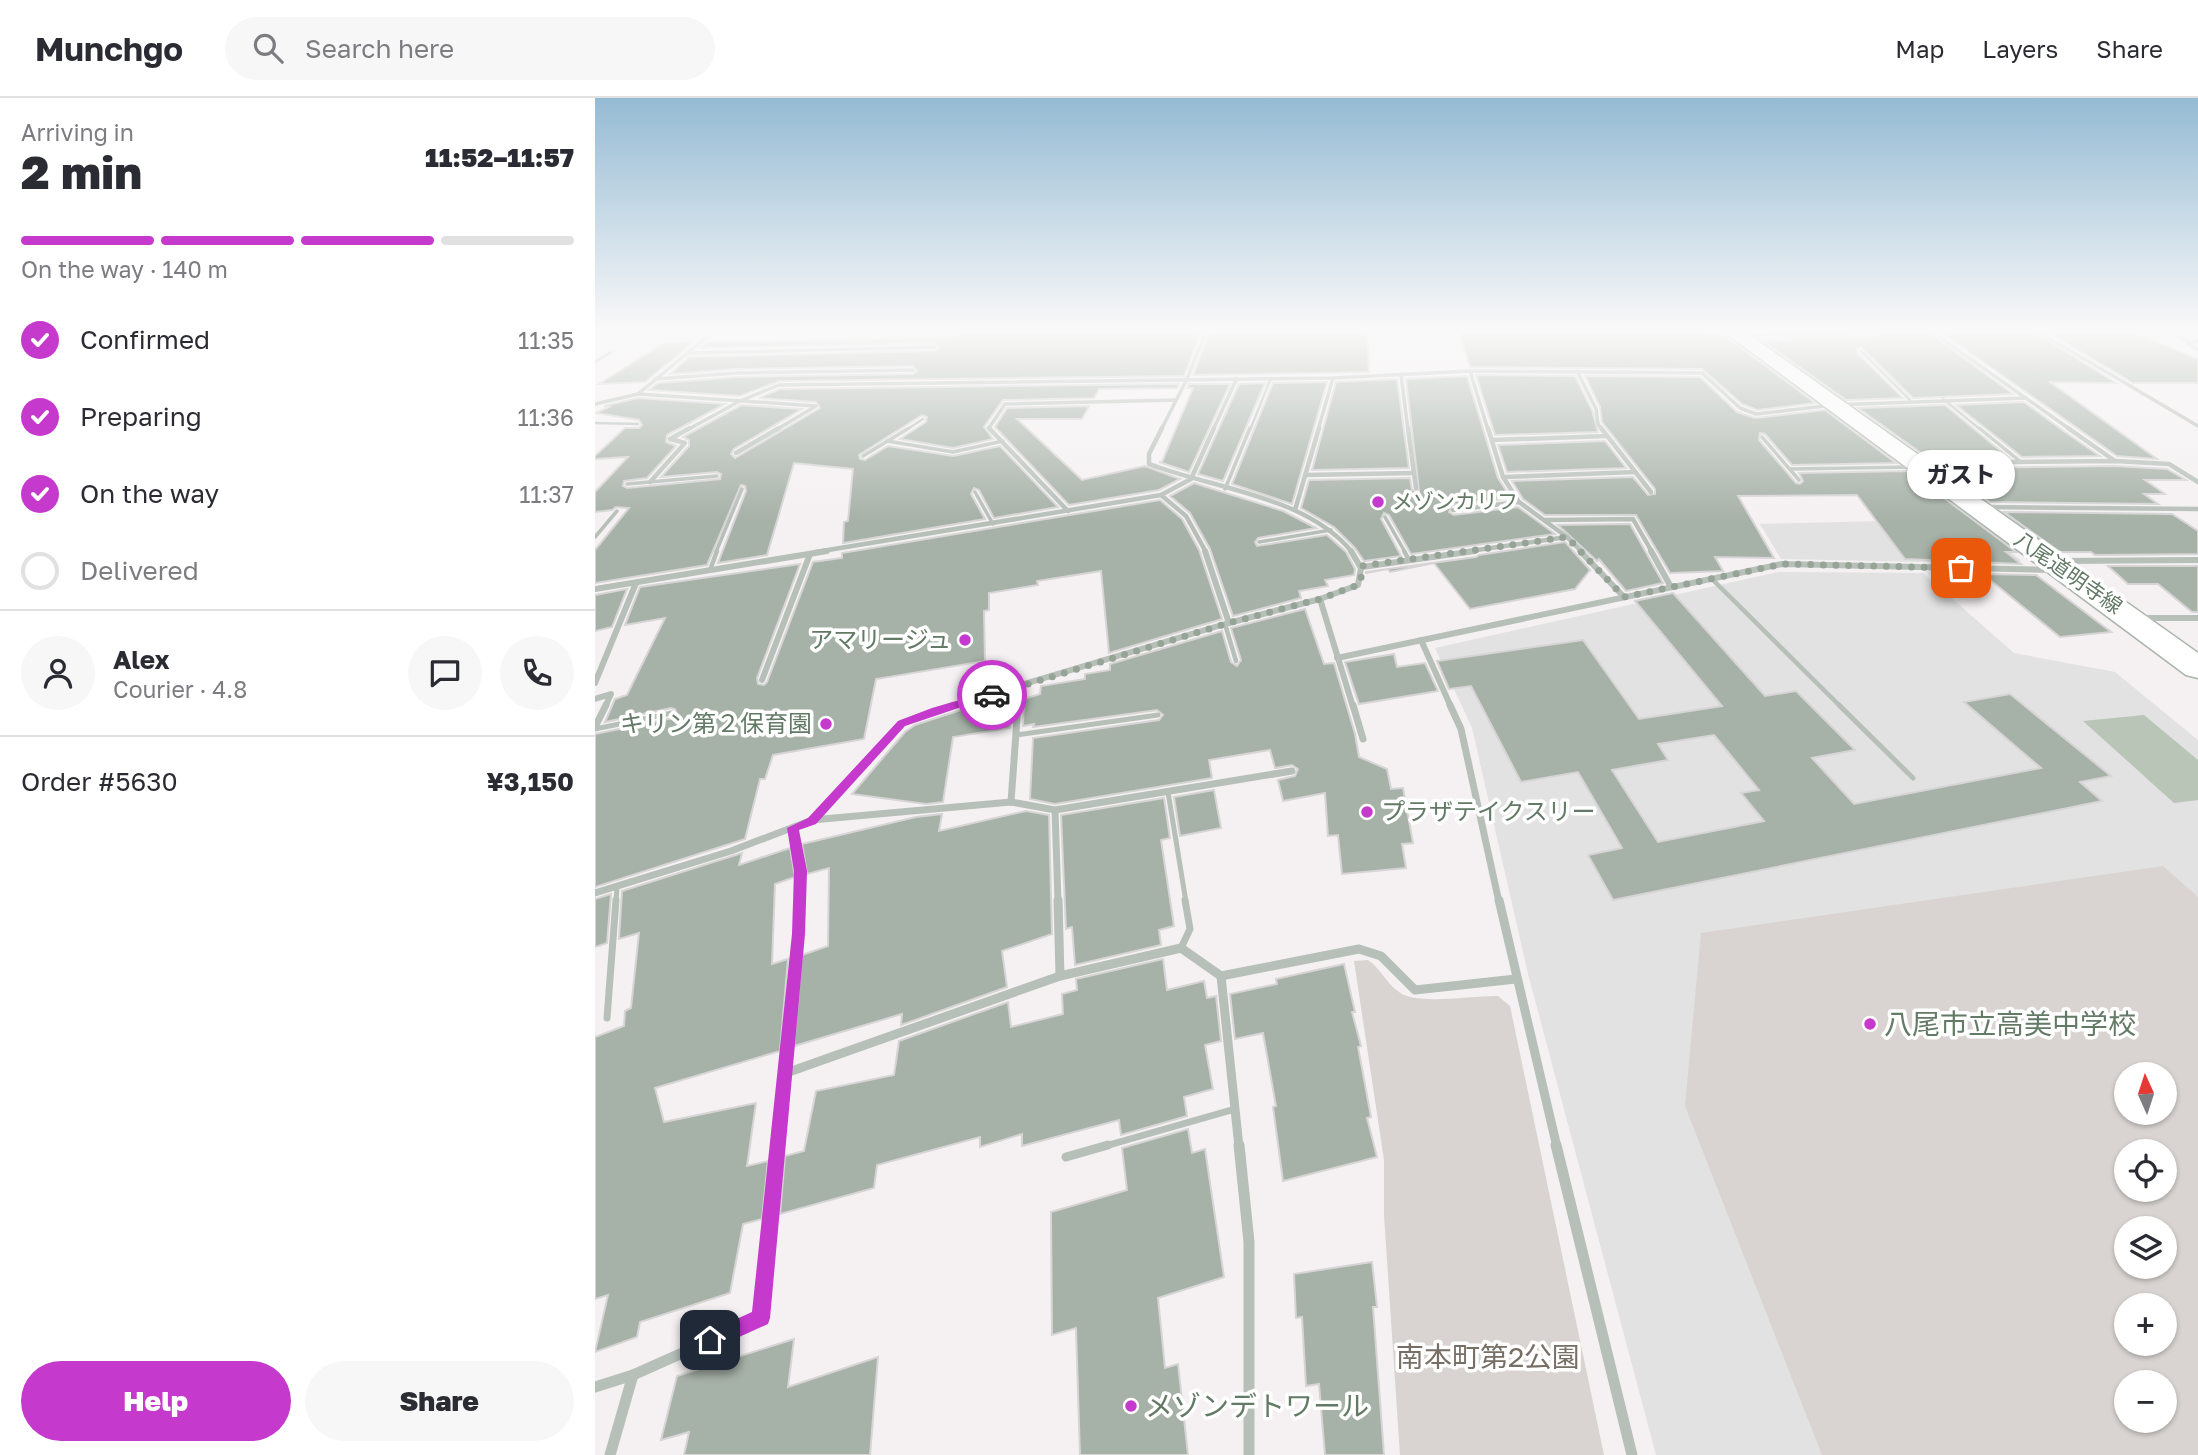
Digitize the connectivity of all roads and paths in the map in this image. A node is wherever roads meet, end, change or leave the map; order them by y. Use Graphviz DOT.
graph roads {
  1 [pos="637,394"];
  2 [pos="643,394"];
  3 [pos="756,394"];
  4 [pos="1179,394"];
  5 [pos="1230,394"];
  6 [pos="1264,394"];
  7 [pos="1328,394"];
  8 [pos="1404,394"];
  9 [pos="1477,394"];
  10 [pos="1589,394"];
  11 [pos="1725,394"];
  12 [pos="1818,394"];
  13 [pos="1904,394"];
  14 [pos="2021,394"];
  15 [pos="2144,394"];
  16 [pos="2026,398"];
  17 [pos="1943,399"];
  18 [pos="1176,400"];
  19 [pos="1910,400"];
  20 [pos="740,401"];
  21 [pos="595,404"];
  22 [pos="1833,405"];
  23 [pos="923,419"];
  24 [pos="595,423"];
  25 [pos="638,424"];
  26 [pos="2198,426"];
  27 [pos="1607,436"];
  28 [pos="1762,437"];
  29 [pos="1492,440"];
  30 [pos="887,441"];
  31 [pos="1003,441"];
  32 [pos="736,453"];
  33 [pos="863,456"];
  34 [pos="2115,461"];
  35 [pos="2021,462"];
  36 [pos="1915,465"];
  37 [pos="1790,469"];
  38 [pos="1635,472"];
  39 [pos="1414,473"];
  40 [pos="1305,475"];
  41 [pos="717,476"];
  42 [pos="1503,477"];
  43 [pos="1191,479"];
  44 [pos="1799,480"];
  45 [pos="650,482"];
  46 [pos="2198,482"];
  47 [pos="627,484"];
  48 [pos="1416,488"];
  49 [pos="742,489"];
  50 [pos="1225,489"];
  51 [pos="975,492"];
  52 [pos="1651,492"];
  53 [pos="1161,495"];
  54 [pos="1519,502"];
  55 [pos="1974,507"];
  56 [pos="1295,509"];
  57 [pos="2198,509"];
  58 [pos="1453,510"];
  59 [pos="617,511"];
  60 [pos="1068,511"];
  61 [pos="1385,517"];
  62 [pos="1544,520"];
  63 [pos="993,524"];
  64 [pos="1332,530"];
  65 [pos="595,537"];
  66 [pos="1567,537"];
  67 [pos="1259,542"];
  68 [pos="810,554"];
  69 [pos="1409,560"];
  70 [pos="2198,560"];
  71 [pos="1362,566"];
  72 [pos="2057,566"];
  73 [pos="710,570"];
  74 [pos="1711,579"];
  75 [pos="636,583"];
  76 [pos="1671,587"];
  77 [pos="595,589"];
  78 [pos="1624,597"];
  79 [pos="1320,599"];
  80 [pos="2131,618"];
  81 [pos="2198,618"];
  82 [pos="1227,623"];
  83 [pos="1421,640"];
  84 [pos="1338,658"];
  85 [pos="1236,661"];
  86 [pos="2198,668"];
  87 [pos="762,680"];
  88 [pos="595,682"];
  89 [pos="1019,687"];
  90 [pos="595,699"];
  91 [pos="672,713"];
  92 [pos="1158,715"];
  93 [pos="595,728"];
  94 [pos="1016,735"];
  95 [pos="1363,739"];
  96 [pos="1292,771"];
  97 [pos="1913,778"];
  98 [pos="1168,792"];
  99 [pos="1011,802"];
  100 [pos="1055,810"];
  101 [pos="812,821"];
  102 [pos="793,828"];
  103 [pos="617,887"];
  104 [pos="595,893"];
  105 [pos="1181,948"];
  106 [pos="1060,976"];
  107 [pos="1221,976"];
  108 [pos="1515,979"];
  109 [pos="607,1018"];
  110 [pos="786,1073"];
  111 [pos="1235,1108"];
  112 [pos="1066,1157"];
  113 [pos="633,1375"];
  114 [pos="595,1387"];
  115 [pos="610,1455"];
  116 [pos="1249,1455"];
  117 [pos="1632,1455"];
  1 -- 21 [label="street"];
  2 -- 20 [label="street"];
  3 -- 20 [label="street"];
  4 -- 18 [label="street"];
  5 -- 43 [label="street"];
  6 -- 50 [label="lane"];
  7 -- 40 [label="street"];
  8 -- 39 [label="street"];
  9 -- 29 [label="street"];
  10 -- 27 [label="street"];
  11 -- 22 [label="street"];
  12 -- 22 [label="main road, 八尾道明寺線"];
  13 -- 19 [label="lane"];
  14 -- 16 [label="street"];
  15 -- 26 [label="street"];
  16 -- 17 [label="street"];
  16 -- 34 [label="street"];
  17 -- 19 [label="street"];
  17 -- 35 [label="lane"];
  18 -- 31 [label="street"];
  18 -- 43 [label="street"];
  19 -- 22 [label="street"];
  20 -- 32 [label="street"];
  20 -- 45 [label="street"];
  22 -- 36 [label="main road, 八尾道明寺線"];
  23 -- 30 [label="lane"];
  24 -- 25 [label="lane"];
  27 -- 29 [label="street"];
  27 -- 38 [label="street"];
  28 -- 37 [label="lane"];
  29 -- 42 [label="street"];
  30 -- 31 [label="lane"];
  30 -- 33 [label="lane"];
  31 -- 60 [label="street"];
  34 -- 35 [label="street"];
  34 -- 46 [label="street"];
  35 -- 36 [label="street"];
  36 -- 37 [label="lane"];
  36 -- 55 [label="main road, 八尾道明寺線"];
  37 -- 44 [label="lane"];
  38 -- 42 [label="street"];
  38 -- 52 [label="street"];
  39 -- 40 [label="street"];
  39 -- 48 [label="street"];
  40 -- 56 [label="street"];
  41 -- 45 [label="lane"];
  42 -- 54 [label="street"];
  43 -- 50 [label="street"];
  43 -- 53 [label="street"];
  45 -- 47 [label="lane"];
  49 -- 73 [label="lane"];
  50 -- 56 [label="street"];
  51 -- 63 [label="lane"];
  53 -- 60 [label="street"];
  53 -- 82 [label="street"];
  54 -- 58 [label="street"];
  54 -- 62 [label="street"];
  55 -- 57 [label="street"];
  55 -- 72 [label="main road, 八尾道明寺線"];
  56 -- 64 [label="street"];
  59 -- 65 [label="lane"];
  60 -- 63 [label="street"];
  61 -- 69 [label="lane"];
  62 -- 66 [label="street"];
  62 -- 76 [label="street"];
  63 -- 68 [label="street"];
  64 -- 67 [label="lane"];
  64 -- 71 [label="street"];
  66 -- 69 [label="street"];
  66 -- 78 [label="street"];
  68 -- 73 [label="street"];
  68 -- 87 [label="street"];
  69 -- 71 [label="street"];
  70 -- 72 [label="street"];
  71 -- 79 [label="street"];
  72 -- 74 [label="street"];
  72 -- 80 [label="main road, 八尾道明寺線"];
  73 -- 75 [label="street"];
  74 -- 76 [label="street"];
  74 -- 97 [label="lane"];
  75 -- 77 [label="street"];
  75 -- 88 [label="street"];
  76 -- 78 [label="street"];
  78 -- 83 [label="street"];
  79 -- 82 [label="street"];
  79 -- 84 [label="street"];
  80 -- 81 [label="street"];
  80 -- 86 [label="main road, 八尾道明寺線"];
  82 -- 85 [label="lane"];
  82 -- 89 [label="street"];
  83 -- 84 [label="street"];
  83 -- 108 [label="street"];
  84 -- 95 [label="street"];
  89 -- 94 [label="street"];
  89 -- 101 [label="street"];
  90 -- 93 [label="street"];
  91 -- 93 [label="lane"];
  92 -- 94 [label="lane"];
  94 -- 99 [label="street"];
  96 -- 98 [label="street"];
  98 -- 100 [label="street"];
  98 -- 105 [label="lane"];
  99 -- 100 [label="street"];
  99 -- 101 [label="street"];
  100 -- 106 [label="street"];
  101 -- 102 [label="street"];
  102 -- 103 [label="street"];
  102 -- 110 [label="street"];
  103 -- 104 [label="street"];
  103 -- 109 [label="lane"];
  105 -- 106 [label="street"];
  105 -- 107 [label="street"];
  106 -- 110 [label="street"];
  107 -- 108 [label="street"];
  107 -- 111 [label="street"];
  108 -- 117 [label="street"];
  110 -- 113 [label="street"];
  111 -- 112 [label="lane"];
  111 -- 116 [label="street"];
  113 -- 114 [label="street"];
  113 -- 115 [label="street"];
}
